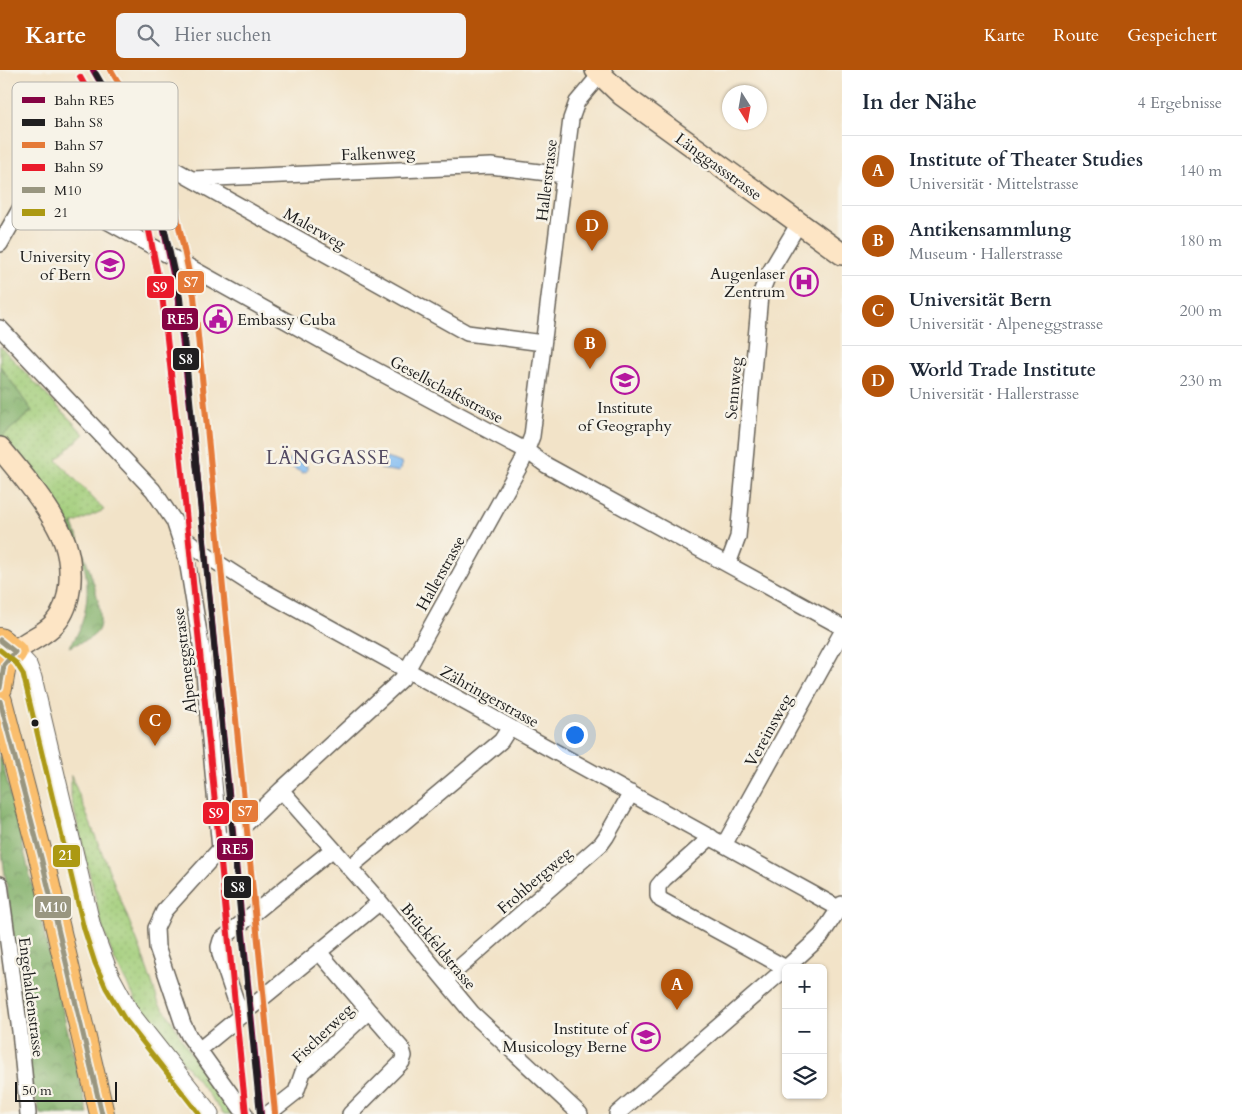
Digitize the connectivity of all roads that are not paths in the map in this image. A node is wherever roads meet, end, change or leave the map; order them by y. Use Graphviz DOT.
graph roads {
  1 [pos="600,71"];
  2 [pos="178,171"];
  3 [pos="564,175"];
  4 [pos="193,179"];
  5 [pos="12,223"];
  6 [pos="799,223"];
  7 [pos="124,230"];
  8 [pos="0,244"];
  9 [pos="842,254"];
  10 [pos="0,328"];
  11 [pos="543,342"];
  12 [pos="0,448"];
  13 [pos="527,451"];
  14 [pos="179,534"];
  15 [pos="728,564"];
  16 [pos="842,627"];
  17 [pos="842,632"];
  18 [pos="4,661"];
  19 [pos="407,670"];
  20 [pos="0,701"];
  21 [pos="510,727"];
  22 [pos="281,790"];
  23 [pos="631,793"];
  24 [pos="710,837"];
  25 [pos="724,845"];
  26 [pos="220,849"];
  27 [pos="333,849"];
  28 [pos="349,868"];
  29 [pos="0,884"];
  30 [pos="380,902"];
  31 [pos="841,907"];
  32 [pos="319,952"];
  33 [pos="790,964"];
  34 [pos="782,966"];
  35 [pos="782,971"];
  36 [pos="445,980"];
  37 [pos="369,1012"];
  38 [pos="241,1016"];
  39 [pos="199,1050"];
  40 [pos="28,1114"];
  41 [pos="102,1114"];
  42 [pos="209,1114"];
  43 [pos="245,1114"];
  44 [pos="268,1114"];
  45 [pos="350,1114"];
  46 [pos="580,1114"];
  47 [pos="617,1114"];
  1 -- 3 [label="street, Hallerstrasse"];
  1 -- 6 [label="main road, Länggassstrasse"];
  2 -- 4 [label="street, Malerweg"];
  3 -- 4 [label="street, Falkenweg"];
  3 -- 11 [label="street, Hallerstrasse"];
  4 -- 11 [label="street, Malerweg"];
  5 -- 8 [label="street"];
  6 -- 9 [label="main road, Länggassstrasse"];
  6 -- 15 [label="street, Sennweg"];
  7 -- 13 [label="street, Gesellschaftsstrasse"];
  10 -- 14 [label="street, Alpeneggstrasse"];
  11 -- 13 [label="street, Hallerstrasse"];
  12 -- 18 [label="main road"];
  13 -- 15 [label="street, Gesellschaftsstrasse"];
  13 -- 19 [label="street, Hallerstrasse"];
  14 -- 19 [label="street, Zähringerstrasse"];
  14 -- 26 [label="street, Alpeneggstrasse"];
  15 -- 16 [label="street, Gesellschaftsstrasse"];
  17 -- 25 [label="street, Vereinsweg"];
  18 -- 42 [label="street"];
  19 -- 21 [label="street, Zähringerstrasse"];
  19 -- 22 [label="street, Hallerstrasse"];
  20 -- 41 [label="main road"];
  21 -- 23 [label="street, Zähringerstrasse"];
  21 -- 28 [label="street"];
  22 -- 26 [label="street, Hallerstrasse"];
  22 -- 27 [label="street, Brückfeldstrasse"];
  23 -- 24 [label="street, Zähringerstrasse"];
  23 -- 36 [label="street, Frohbergweg"];
  24 -- 25 [label="street, Zähringerstrasse"];
  24 -- 34 [label="street"];
  25 -- 31 [label="street, Zähringerstrasse"];
  26 -- 39 [label="street, Hallerstrasse"];
  27 -- 28 [label="street, Brückfeldstrasse"];
  27 -- 38 [label="street"];
  28 -- 30 [label="street, Brückfeldstrasse"];
  29 -- 40 [label="street, Engehaldenstrasse"];
  30 -- 32 [label="street"];
  30 -- 36 [label="street, Brückfeldstrasse"];
  31 -- 33 [label="street"];
  32 -- 37 [label="street, Fischerweg"];
  32 -- 38 [label="street"];
  35 -- 47 [label="street"];
  36 -- 46 [label="street, Brückfeldstrasse"];
  37 -- 44 [label="street, Fischerweg"];
  37 -- 45 [label="street"];
  38 -- 39 [label="street"];
  39 -- 43 [label="street, Hallerstrasse"];
}
